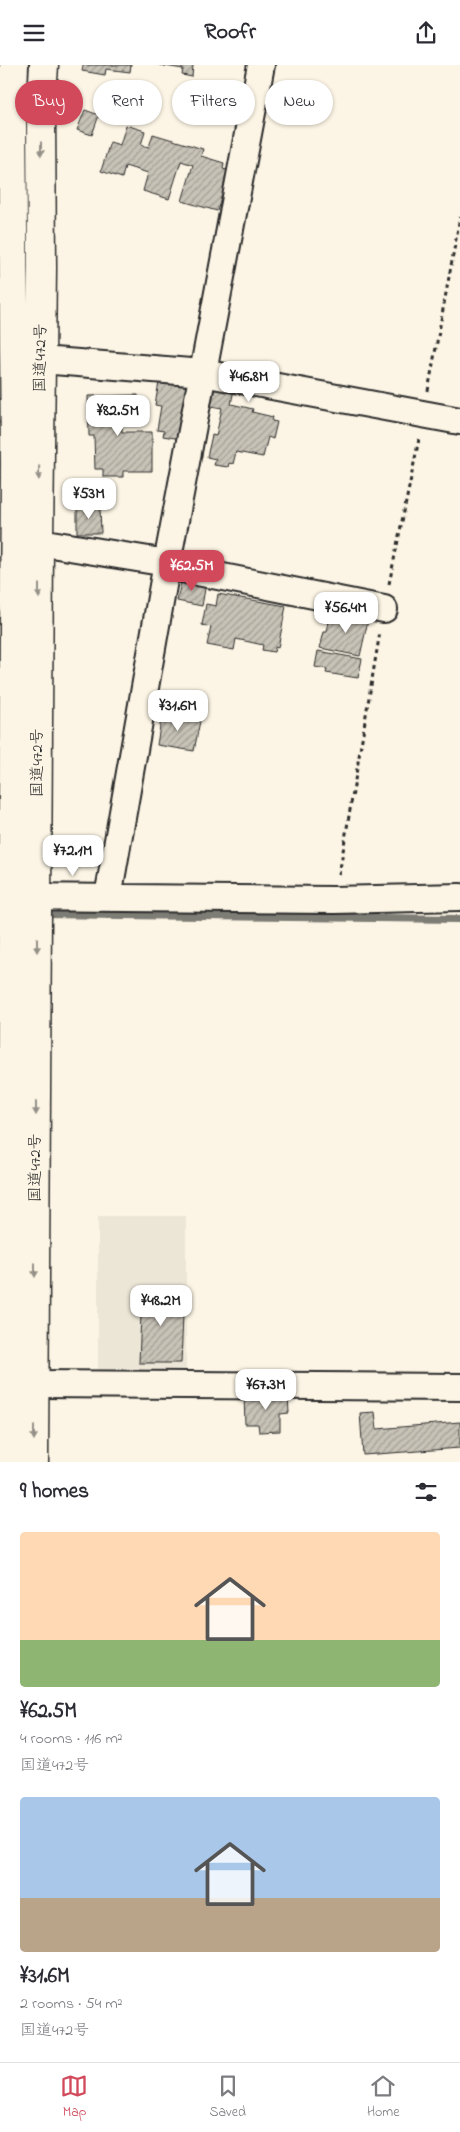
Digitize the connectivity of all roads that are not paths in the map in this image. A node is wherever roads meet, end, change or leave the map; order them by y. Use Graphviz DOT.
graph roads {
  1 [pos="14,65"];
  2 [pos="44,65"];
  3 [pos="261,65"];
  4 [pos="6,147"];
  5 [pos="41,360"];
  6 [pos="203,373"];
  7 [pos="460,421"];
  8 [pos="7,462"];
  9 [pos="39,542"];
  10 [pos="167,564"];
  11 [pos="384,609"];
  12 [pos="25,897"];
  13 [pos="108,897"];
  14 [pos="460,897"];
  15 [pos="35,1384"];
  16 [pos="460,1387"];
  17 [pos="9,1462"];
  18 [pos="34,1462"];
  1 -- 4 [label="highway, 国道472号"];
  2 -- 5 [label="highway, 国道472号, one-way"];
  3 -- 6 [label="street"];
  4 -- 8 [label="highway, 国道472号"];
  5 -- 6 [label="street"];
  5 -- 9 [label="highway, 国道472号, one-way"];
  6 -- 7 [label="street"];
  6 -- 10 [label="street"];
  8 -- 12 [label="highway, 国道472号"];
  9 -- 10 [label="street"];
  9 -- 12 [label="highway, 国道472号, one-way"];
  10 -- 11 [label="street"];
  10 -- 13 [label="street"];
  12 -- 13 [label="street"];
  12 -- 15 [label="highway, 国道472号, one-way"];
  12 -- 17 [label="highway, 国道472号"];
  13 -- 14 [label="street"];
  15 -- 16 [label="street"];
  15 -- 18 [label="highway, 国道472号, one-way"];
}
